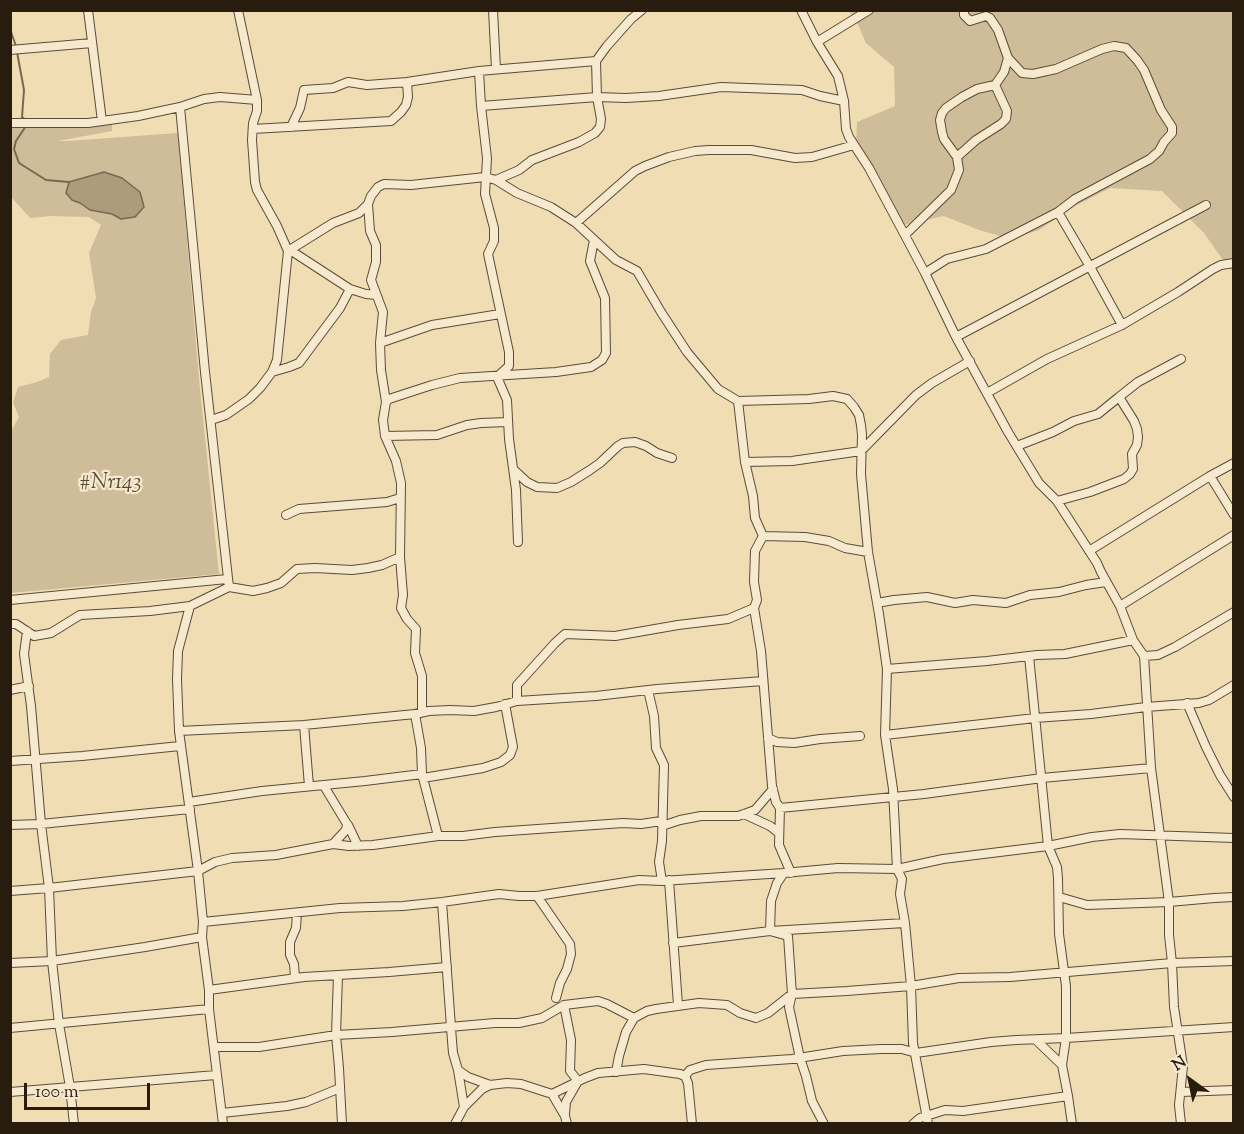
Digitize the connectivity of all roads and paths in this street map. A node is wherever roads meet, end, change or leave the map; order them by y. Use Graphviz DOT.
graph roads {
  1 [pos="88,10"];
  2 [pos="238,10"];
  3 [pos="493,10"];
  4 [pos="642,10"];
  5 [pos="801,10"];
  6 [pos="869,10"];
  7 [pos="964,10"];
  8 [pos="817,42"];
  9 [pos="92,43"];
  10 [pos="10,50"];
  11 [pos="1008,58"];
  12 [pos="596,61"];
  13 [pos="496,69"];
  14 [pos="479,71"];
  15 [pos="408,82"];
  16 [pos="995,85"];
  17 [pos="597,97"];
  18 [pos="257,100"];
  19 [pos="844,101"];
  20 [pos="481,106"];
  21 [pos="180,107"];
  22 [pos="102,121"];
  23 [pos="10,123"];
  24 [pos="291,127"];
  25 [pos="253,129"];
  26 [pos="854,145"];
  27 [pos="957,157"];
  28 [pos="485,177"];
  29 [pos="496,180"];
  30 [pos="368,204"];
  31 [pos="1206,205"];
  32 [pos="1058,213"];
  33 [pos="576,223"];
  34 [pos="906,234"];
  35 [pos="594,240"];
  36 [pos="289,251"];
  37 [pos="1233,263"];
  38 [pos="1089,265"];
  39 [pos="926,273"];
  40 [pos="350,289"];
  41 [pos="376,295"];
  42 [pos="501,314"];
  43 [pos="1122,325"];
  44 [pos="956,337"];
  45 [pos="380,344"];
  46 [pos="1181,359"];
  47 [pos="970,361"];
  48 [pos="272,372"];
  49 [pos="497,377"];
  50 [pos="987,393"];
  51 [pos="1119,397"];
  52 [pos="738,401"];
  53 [pos="386,402"];
  54 [pos="211,420"];
  55 [pos="508,422"];
  56 [pos="385,436"];
  57 [pos="1017,446"];
  58 [pos="861,451"];
  59 [pos="672,458"];
  60 [pos="745,462"];
  61 [pos="1233,464"];
  62 [pos="514,470"];
  63 [pos="1210,476"];
  64 [pos="400,498"];
  65 [pos="1057,501"];
  66 [pos="286,515"];
  67 [pos="1233,515"];
  68 [pos="1233,535"];
  69 [pos="763,536"];
  70 [pos="518,542"];
  71 [pos="1089,551"];
  72 [pos="868,552"];
  73 [pos="400,557"];
  74 [pos="1106,582"];
  75 [pos="228,583"];
  76 [pos="10,600"];
  77 [pos="878,603"];
  78 [pos="190,606"];
  79 [pos="1120,606"];
  80 [pos="754,608"];
  81 [pos="1233,612"];
  82 [pos="10,624"];
  83 [pos="27,631"];
  84 [pos="1133,640"];
  85 [pos="1029,656"];
  86 [pos="1144,656"];
  87 [pos="886,669"];
  88 [pos="763,681"];
  89 [pos="1233,685"];
  90 [pos="29,686"];
  91 [pos="10,690"];
  92 [pos="648,690"];
  93 [pos="517,700"];
  94 [pos="1187,703"];
  95 [pos="505,704"];
  96 [pos="1146,706"];
  97 [pos="419,713"];
  98 [pos="1035,718"];
  99 [pos="304,724"];
  100 [pos="179,731"];
  101 [pos="885,735"];
  102 [pos="860,736"];
  103 [pos="768,738"];
  104 [pos="180,746"];
  105 [pos="37,759"];
  106 [pos="10,761"];
  107 [pos="1151,768"];
  108 [pos="423,776"];
  109 [pos="1042,778"];
  110 [pos="309,786"];
  111 [pos="324,786"];
  112 [pos="773,789"];
  113 [pos="893,796"];
  114 [pos="1233,797"];
  115 [pos="189,806"];
  116 [pos="780,808"];
  117 [pos="744,814"];
  118 [pos="662,823"];
  119 [pos="42,824"];
  120 [pos="347,824"];
  121 [pos="10,825"];
  122 [pos="779,833"];
  123 [pos="438,836"];
  124 [pos="1161,836"];
  125 [pos="1233,838"];
  126 [pos="333,844"];
  127 [pos="358,846"];
  128 [pos="1048,846"];
  129 [pos="897,869"];
  130 [pos="198,871"];
  131 [pos="788,873"];
  132 [pos="665,880"];
  133 [pos="49,888"];
  134 [pos="10,891"];
  135 [pos="537,896"];
  136 [pos="1059,897"];
  137 [pos="1233,897"];
  138 [pos="442,902"];
  139 [pos="1169,902"];
  140 [pos="297,913"];
  141 [pos="203,922"];
  142 [pos="905,923"];
  143 [pos="770,931"];
  144 [pos="202,937"];
  145 [pos="673,943"];
  146 [pos="52,961"];
  147 [pos="1233,961"];
  148 [pos="10,963"];
  149 [pos="1172,963"];
  150 [pos="447,967"];
  151 [pos="1064,973"];
  152 [pos="338,975"];
  153 [pos="295,978"];
  154 [pos="911,986"];
  155 [pos="208,990"];
  156 [pos="792,994"];
  157 [pos="556,998"];
  158 [pos="564,1005"];
  159 [pos="678,1005"];
  160 [pos="209,1009"];
  161 [pos="634,1018"];
  162 [pos="59,1024"];
  163 [pos="450,1027"];
  164 [pos="1233,1027"];
  165 [pos="10,1029"];
  166 [pos="1177,1031"];
  167 [pos="336,1035"];
  168 [pos="1066,1038"];
  169 [pos="1036,1040"];
  170 [pos="214,1047"];
  171 [pos="916,1053"];
  172 [pos="800,1058"];
  173 [pos="1062,1065"];
  174 [pos="458,1070"];
  175 [pos="616,1072"];
  176 [pos="216,1075"];
  177 [pos="685,1076"];
  178 [pos="578,1081"];
  179 [pos="490,1085"];
  180 [pos="70,1087"];
  181 [pos="340,1088"];
  182 [pos="1233,1090"];
  183 [pos="10,1092"];
  184 [pos="1181,1092"];
  185 [pos="552,1094"];
  186 [pos="1068,1096"];
  187 [pos="464,1107"];
  188 [pos="222,1113"];
  189 [pos="927,1119"];
  190 [pos="566,1120"];
  191 [pos="74,1124"];
  192 [pos="223,1124"];
  193 [pos="342,1124"];
  194 [pos="456,1124"];
  195 [pos="692,1124"];
  196 [pos="824,1124"];
  197 [pos="913,1124"];
  198 [pos="1072,1124"];
  199 [pos="1181,1124"];
  1 -- 9 [label="street"];
  2 -- 18 [label="street"];
  3 -- 13 [label="street"];
  4 -- 12 [label="street"];
  5 -- 8 [label="street"];
  6 -- 8 [label="street"];
  7 -- 11 [label="street"];
  8 -- 19 [label="street"];
  9 -- 10 [label="street"];
  9 -- 22 [label="street"];
  11 -- 16 [label="street"];
  11 -- 32 [label="street"];
  12 -- 13 [label="street"];
  12 -- 17 [label="street"];
  13 -- 14 [label="street"];
  14 -- 15 [label="street"];
  14 -- 20 [label="street"];
  15 -- 24 [label="street"];
  15 -- 24 [label="street"];
  16 -- 27 [label="street"];
  16 -- 27 [label="street"];
  17 -- 19 [label="street"];
  17 -- 20 [label="street"];
  17 -- 29 [label="street"];
  18 -- 21 [label="street"];
  18 -- 25 [label="street"];
  19 -- 26 [label="street"];
  20 -- 28 [label="street"];
  21 -- 22 [label="street"];
  21 -- 54 [label="street"];
  22 -- 23 [label="street"];
  24 -- 25 [label="street"];
  25 -- 36 [label="street"];
  26 -- 33 [label="street"];
  26 -- 34 [label="street"];
  27 -- 34 [label="street"];
  28 -- 29 [label="street"];
  28 -- 30 [label="street"];
  28 -- 42 [label="street"];
  29 -- 33 [label="street"];
  30 -- 36 [label="street"];
  30 -- 41 [label="street"];
  31 -- 38 [label="street"];
  32 -- 38 [label="street"];
  32 -- 39 [label="street"];
  33 -- 35 [label="street"];
  34 -- 39 [label="street"];
  35 -- 49 [label="street"];
  35 -- 52 [label="street"];
  36 -- 40 [label="street"];
  36 -- 48 [label="street"];
  37 -- 43 [label="street"];
  38 -- 43 [label="street"];
  38 -- 44 [label="street"];
  39 -- 44 [label="street"];
  40 -- 41 [label="street"];
  40 -- 48 [label="street"];
  41 -- 45 [label="street"];
  42 -- 45 [label="street"];
  42 -- 49 [label="street"];
  43 -- 50 [label="street"];
  44 -- 47 [label="street"];
  45 -- 53 [label="street"];
  46 -- 51 [label="street"];
  47 -- 50 [label="street"];
  47 -- 58 [label="street"];
  48 -- 54 [label="street"];
  49 -- 53 [label="street"];
  49 -- 55 [label="street"];
  50 -- 57 [label="street"];
  51 -- 57 [label="street"];
  51 -- 65 [label="street"];
  52 -- 58 [label="street"];
  52 -- 60 [label="street"];
  53 -- 56 [label="street"];
  54 -- 75 [label="street"];
  55 -- 56 [label="street"];
  55 -- 62 [label="street"];
  56 -- 64 [label="street"];
  57 -- 65 [label="street"];
  58 -- 60 [label="street"];
  58 -- 72 [label="street"];
  59 -- 62 [label="street"];
  60 -- 69 [label="street"];
  61 -- 63 [label="street"];
  62 -- 70 [label="street"];
  63 -- 67 [label="street"];
  63 -- 71 [label="street"];
  64 -- 66 [label="street"];
  64 -- 73 [label="street"];
  65 -- 71 [label="street"];
  68 -- 79 [label="street"];
  69 -- 72 [label="street"];
  69 -- 80 [label="street"];
  71 -- 74 [label="street"];
  72 -- 77 [label="street"];
  73 -- 75 [label="street"];
  73 -- 97 [label="street"];
  74 -- 77 [label="street"];
  74 -- 79 [label="street"];
  75 -- 76 [label="street"];
  75 -- 78 [label="street"];
  77 -- 87 [label="street"];
  78 -- 83 [label="street"];
  78 -- 100 [label="street"];
  79 -- 84 [label="street"];
  80 -- 88 [label="street"];
  80 -- 93 [label="street"];
  81 -- 86 [label="street"];
  82 -- 83 [label="street"];
  83 -- 90 [label="street"];
  84 -- 85 [label="street"];
  84 -- 86 [label="street"];
  85 -- 87 [label="street"];
  85 -- 98 [label="street"];
  86 -- 96 [label="street"];
  87 -- 101 [label="street"];
  88 -- 92 [label="street"];
  88 -- 103 [label="street"];
  89 -- 94 [label="street"];
  90 -- 91 [label="street"];
  90 -- 105 [label="street"];
  92 -- 93 [label="street"];
  92 -- 118 [label="street"];
  93 -- 95 [label="street"];
  94 -- 96 [label="street"];
  94 -- 114 [label="street"];
  95 -- 97 [label="street"];
  95 -- 108 [label="street"];
  96 -- 98 [label="street"];
  96 -- 107 [label="street"];
  97 -- 99 [label="street"];
  97 -- 108 [label="street"];
  98 -- 101 [label="street"];
  98 -- 109 [label="street"];
  99 -- 100 [label="street"];
  99 -- 110 [label="street"];
  100 -- 104 [label="street"];
  101 -- 113 [label="street"];
  102 -- 103 [label="street"];
  103 -- 112 [label="street"];
  104 -- 105 [label="street"];
  104 -- 115 [label="street"];
  105 -- 106 [label="street"];
  105 -- 119 [label="street"];
  107 -- 109 [label="street"];
  107 -- 124 [label="street"];
  108 -- 111 [label="street"];
  108 -- 123 [label="street"];
  109 -- 113 [label="street"];
  109 -- 128 [label="street"];
  110 -- 111 [label="street"];
  110 -- 115 [label="street"];
  111 -- 120 [label="street"];
  112 -- 116 [label="street"];
  112 -- 117 [label="street"];
  113 -- 116 [label="street"];
  113 -- 129 [label="street"];
  115 -- 119 [label="street"];
  115 -- 130 [label="street"];
  116 -- 122 [label="street"];
  117 -- 118 [label="street"];
  117 -- 122 [label="street"];
  118 -- 123 [label="street"];
  118 -- 132 [label="street"];
  119 -- 121 [label="street"];
  119 -- 133 [label="street"];
  120 -- 126 [label="street"];
  120 -- 127 [label="street"];
  122 -- 131 [label="street"];
  123 -- 127 [label="street"];
  124 -- 125 [label="street"];
  124 -- 128 [label="street"];
  124 -- 139 [label="street"];
  126 -- 127 [label="street"];
  126 -- 130 [label="street"];
  128 -- 129 [label="street"];
  128 -- 136 [label="street"];
  129 -- 131 [label="street"];
  129 -- 142 [label="street"];
  130 -- 133 [label="street"];
  130 -- 141 [label="street"];
  131 -- 132 [label="street"];
  131 -- 143 [label="street"];
  132 -- 135 [label="street"];
  132 -- 145 [label="street"];
  133 -- 134 [label="street"];
  133 -- 146 [label="street"];
  135 -- 138 [label="street"];
  135 -- 157 [label="street"];
  136 -- 139 [label="street"];
  136 -- 151 [label="street"];
  137 -- 139 [label="street"];
  138 -- 140 [label="street"];
  138 -- 150 [label="street"];
  139 -- 149 [label="street"];
  140 -- 141 [label="street"];
  140 -- 153 [label="street"];
  141 -- 144 [label="street"];
  142 -- 143 [label="street"];
  142 -- 154 [label="street"];
  143 -- 145 [label="street"];
  143 -- 156 [label="street"];
  144 -- 146 [label="street"];
  144 -- 155 [label="street"];
  145 -- 159 [label="street"];
  146 -- 148 [label="street"];
  146 -- 162 [label="street"];
  147 -- 149 [label="street"];
  149 -- 151 [label="street"];
  149 -- 166 [label="street"];
  150 -- 152 [label="street"];
  150 -- 163 [label="street"];
  151 -- 154 [label="street"];
  151 -- 168 [label="street"];
  152 -- 153 [label="street"];
  152 -- 167 [label="street"];
  153 -- 155 [label="street"];
  154 -- 156 [label="street"];
  154 -- 171 [label="street"];
  155 -- 160 [label="street"];
  156 -- 159 [label="street"];
  156 -- 172 [label="street"];
  158 -- 161 [label="street"];
  158 -- 163 [label="street"];
  158 -- 178 [label="street"];
  159 -- 161 [label="street"];
  160 -- 162 [label="street"];
  160 -- 170 [label="street"];
  161 -- 175 [label="street"];
  162 -- 165 [label="street"];
  162 -- 180 [label="street"];
  163 -- 167 [label="street"];
  163 -- 174 [label="street"];
  164 -- 166 [label="street"];
  166 -- 168 [label="street"];
  166 -- 184 [label="street"];
  167 -- 170 [label="street"];
  167 -- 181 [label="street"];
  168 -- 169 [label="street"];
  168 -- 173 [label="street"];
  169 -- 171 [label="street"];
  169 -- 173 [label="street"];
  170 -- 176 [label="street"];
  171 -- 172 [label="street"];
  171 -- 189 [label="street"];
  172 -- 177 [label="street"];
  172 -- 196 [label="street"];
  173 -- 186 [label="street"];
  174 -- 179 [label="street"];
  174 -- 187 [label="street"];
  175 -- 177 [label="street"];
  175 -- 178 [label="street"];
  176 -- 180 [label="street"];
  176 -- 188 [label="street"];
  177 -- 195 [label="street"];
  178 -- 185 [label="street"];
  178 -- 190 [label="street"];
  179 -- 185 [label="street"];
  179 -- 187 [label="street"];
  180 -- 183 [label="street"];
  180 -- 191 [label="street"];
  181 -- 188 [label="street"];
  181 -- 193 [label="street"];
  182 -- 184 [label="street"];
  184 -- 199 [label="street"];
  185 -- 190 [label="street"];
  186 -- 189 [label="street"];
  186 -- 198 [label="street"];
  187 -- 194 [label="street"];
  188 -- 192 [label="street"];
  189 -- 197 [label="street"];
}
